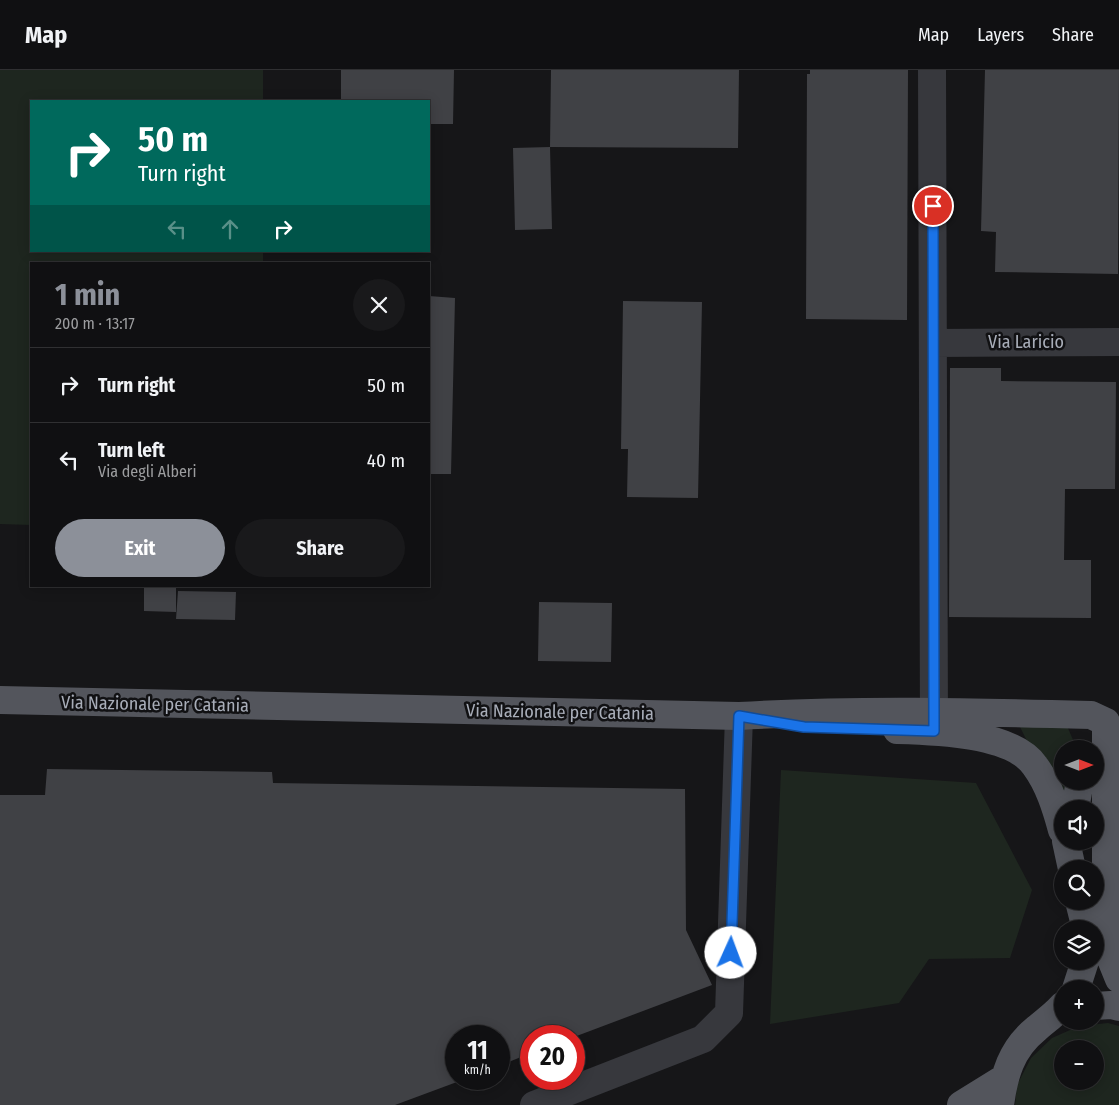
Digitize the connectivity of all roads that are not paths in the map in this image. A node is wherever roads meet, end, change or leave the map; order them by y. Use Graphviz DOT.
graph roads {
  1 [pos="932,70"];
  2 [pos="1119,342"];
  3 [pos="933,343"];
  4 [pos="0,700"];
  5 [pos="739,716"];
  6 [pos="934,721"];
  7 [pos="1112,722"];
  8 [pos="1096,740"];
  9 [pos="1054,800"];
  10 [pos="1113,869"];
  11 [pos="1119,979"];
  12 [pos="1104,1005"];
  13 [pos="1119,1007"];
  14 [pos="1054,1016"];
  15 [pos="1002,1092"];
  16 [pos="534,1105"];
  17 [pos="961,1105"];
  1 -- 3 [label="street"];
  2 -- 3 [label="street, Via Laricio"];
  3 -- 6 [label="street"];
  4 -- 5 [label="main road, Via Nazionale per Catania"];
  5 -- 6 [label="main road, Via Nazionale per Catania"];
  5 -- 16 [label="street"];
  6 -- 7 [label="main road, Via Nazionale per Catania"];
  6 -- 9 [label="main road"];
  7 -- 8 [label="main road"];
  7 -- 10 [label="main road"];
  10 -- 11 [label="main road"];
  12 -- 13 [label="main road"];
  14 -- 15 [label="main road"];
  15 -- 17 [label="main road"];
}
